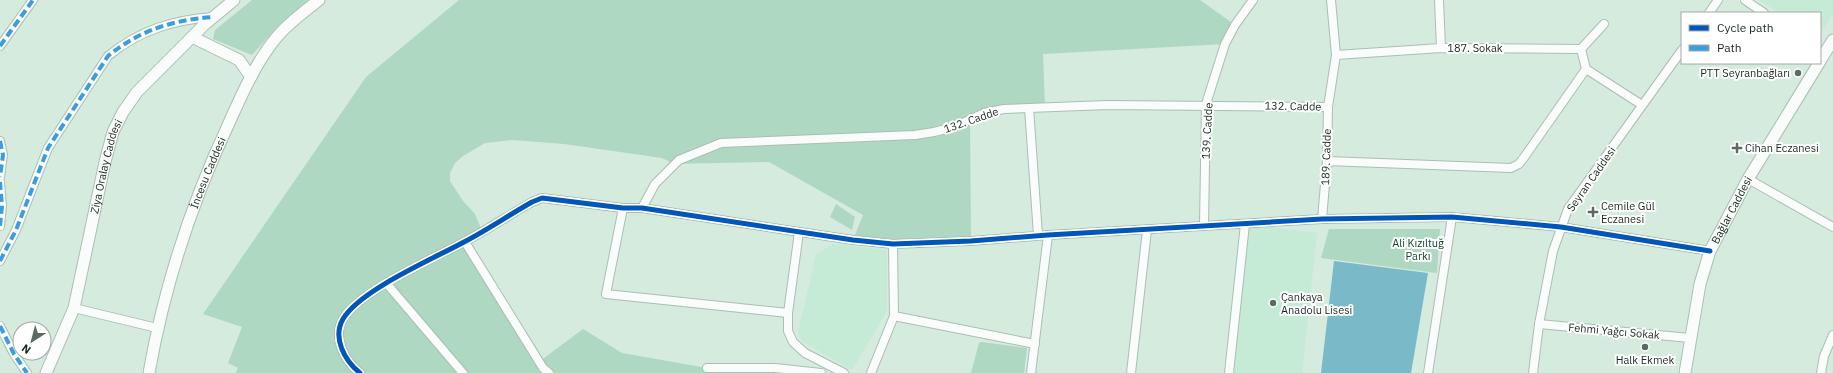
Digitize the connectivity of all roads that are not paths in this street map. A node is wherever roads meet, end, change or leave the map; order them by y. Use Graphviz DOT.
graph roads {
  1 [pos="33,0"];
  2 [pos="234,0"];
  3 [pos="319,0"];
  4 [pos="1253,0"];
  5 [pos="1331,0"];
  6 [pos="1439,0"];
  7 [pos="1718,0"];
  8 [pos="1745,0"];
  9 [pos="1710,12"];
  10 [pos="1763,12"];
  11 [pos="213,17"];
  12 [pos="1604,24"];
  13 [pos="192,37"];
  14 [pos="1833,40"];
  15 [pos="0,46"];
  16 [pos="1442,48"];
  17 [pos="1581,49"];
  18 [pos="1681,51"];
  19 [pos="1336,55"];
  20 [pos="1821,57"];
  21 [pos="1817,64"];
  22 [pos="1586,69"];
  23 [pos="251,77"];
  24 [pos="1206,104"];
  25 [pos="1642,106"];
  26 [pos="1328,107"];
  27 [pos="1029,108"];
  28 [pos="0,141"];
  29 [pos="1327,161"];
  30 [pos="0,177"];
  31 [pos="1748,179"];
  32 [pos="0,182"];
  33 [pos="623,208"];
  34 [pos="642,208"];
  35 [pos="1452,216"];
  36 [pos="1322,219"];
  37 [pos="1245,224"];
  38 [pos="1204,225"];
  39 [pos="0,226"];
  40 [pos="1833,226"];
  41 [pos="1561,227"];
  42 [pos="1147,230"];
  43 [pos="799,232"];
  44 [pos="1048,235"];
  45 [pos="1038,236"];
  46 [pos="465,242"];
  47 [pos="894,244"];
  48 [pos="1710,251"];
  49 [pos="0,261"];
  50 [pos="387,284"];
  51 [pos="74,308"];
  52 [pos="788,313"];
  53 [pos="894,316"];
  54 [pos="1539,324"];
  55 [pos="0,326"];
  56 [pos="157,328"];
  57 [pos="1833,335"];
  58 [pos="1690,338"];
  59 [pos="1035,344"];
  60 [pos="708,368"];
  61 [pos="27,373"];
  62 [pos="46,373"];
  63 [pos="149,373"];
  64 [pos="360,373"];
  65 [pos="463,373"];
  66 [pos="549,373"];
  67 [pos="821,373"];
  68 [pos="844,373"];
  69 [pos="871,373"];
  70 [pos="1031,373"];
  71 [pos="1131,373"];
  72 [pos="1229,373"];
  73 [pos="1428,373"];
  74 [pos="1533,373"];
  75 [pos="1685,373"];
  76 [pos="1821,373"];
  1 -- 15 [label="street"];
  2 -- 11 [label="main road, Ziya Oralay Caddesi"];
  3 -- 23 [label="main road, İncesu Caddesi"];
  4 -- 24 [label="street, 139. Cadde"];
  5 -- 19 [label="street, 189. Cadde"];
  6 -- 16 [label="street"];
  7 -- 9 [label="street"];
  8 -- 10 [label="street"];
  11 -- 13 [label="main road, Ziya Oralay Caddesi"];
  11 -- 49 [label="street"];
  12 -- 17 [label="street"];
  13 -- 23 [label="main road"];
  13 -- 51 [label="main road, Ziya Oralay Caddesi"];
  14 -- 20 [label="main road, Bağlar Caddesi"];
  16 -- 17 [label="street, 187. Sokak"];
  16 -- 19 [label="street, 187. Sokak"];
  17 -- 22 [label="street"];
  18 -- 25 [label="street, Seyran Caddesi"];
  19 -- 26 [label="street, 189. Cadde"];
  21 -- 31 [label="main road, Bağlar Caddesi"];
  22 -- 25 [label="street"];
  22 -- 29 [label="street"];
  23 -- 56 [label="main road, İncesu Caddesi"];
  24 -- 26 [label="street, 132. Cadde"];
  24 -- 27 [label="street, 132. Cadde"];
  24 -- 38 [label="street, 139. Cadde"];
  25 -- 41 [label="street, Seyran Caddesi"];
  26 -- 29 [label="street, 189. Cadde"];
  27 -- 34 [label="street, 132. Cadde"];
  27 -- 45 [label="street"];
  28 -- 30 [label="street"];
  29 -- 36 [label="street, 189. Cadde"];
  31 -- 40 [label="street"];
  31 -- 48 [label="main road, Bağlar Caddesi"];
  32 -- 39 [label="street"];
  33 -- 34 [label="street"];
  33 -- 46 [label="street"];
  33 -- 52 [label="street"];
  34 -- 43 [label="street"];
  35 -- 36 [label="street"];
  35 -- 41 [label="street"];
  35 -- 73 [label="street"];
  36 -- 37 [label="street"];
  37 -- 38 [label="street"];
  37 -- 72 [label="street"];
  38 -- 42 [label="street"];
  41 -- 48 [label="street"];
  41 -- 54 [label="street, Seyran Caddesi"];
  42 -- 44 [label="street"];
  42 -- 71 [label="street"];
  43 -- 47 [label="street"];
  43 -- 52 [label="street"];
  44 -- 45 [label="street"];
  44 -- 59 [label="street"];
  45 -- 47 [label="street"];
  46 -- 50 [label="street"];
  46 -- 66 [label="street"];
  47 -- 53 [label="street"];
  48 -- 58 [label="main road, Bağlar Caddesi"];
  50 -- 64 [label="street"];
  50 -- 65 [label="street"];
  51 -- 56 [label="street"];
  51 -- 62 [label="main road, Ziya Oralay Caddesi"];
  52 -- 68 [label="street"];
  53 -- 59 [label="street"];
  53 -- 69 [label="street"];
  54 -- 58 [label="street, Fehmi Yağcı Sokak"];
  54 -- 74 [label="street, Seyran Caddesi"];
  55 -- 61 [label="street"];
  56 -- 63 [label="main road, İncesu Caddesi"];
  57 -- 76 [label="street"];
  58 -- 75 [label="main road, Bağlar Caddesi"];
  59 -- 70 [label="street"];
  60 -- 67 [label="street"];
}
